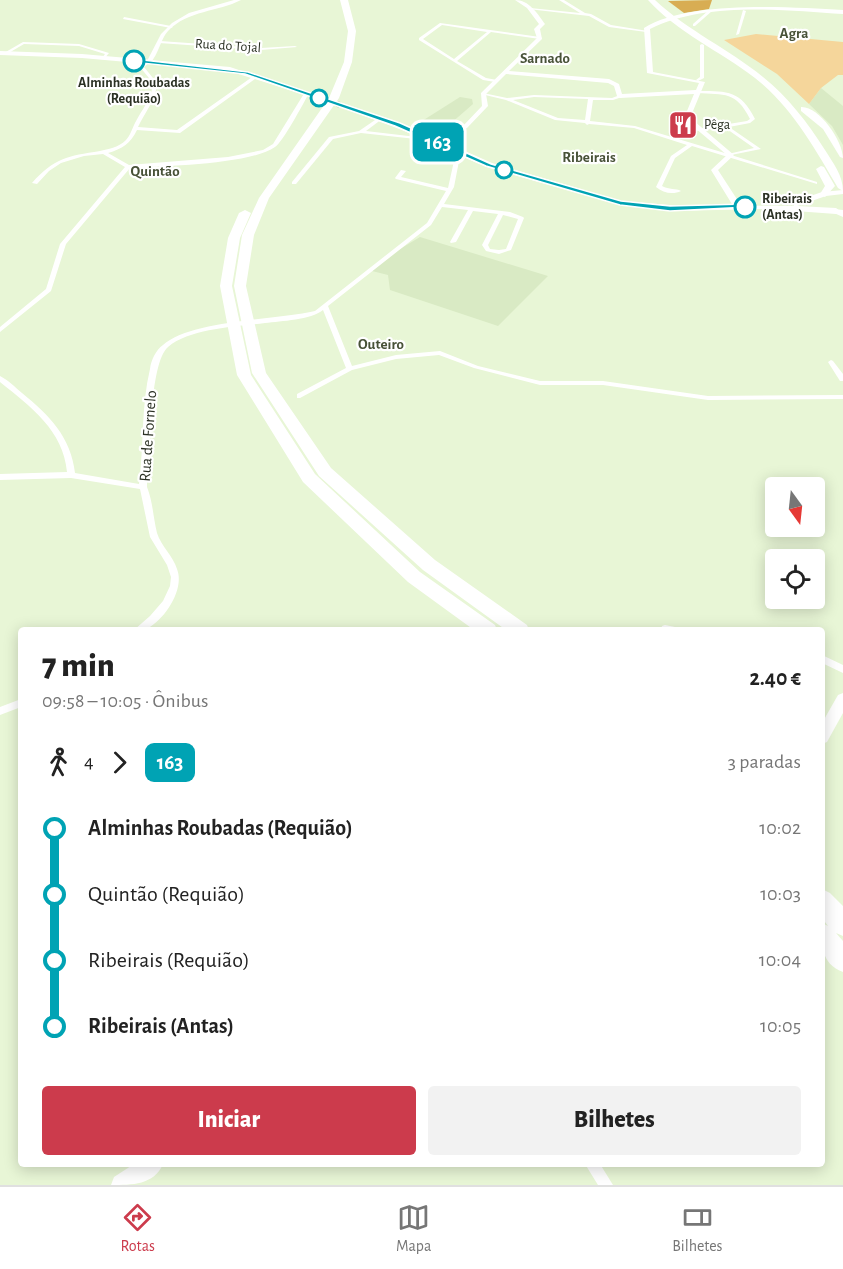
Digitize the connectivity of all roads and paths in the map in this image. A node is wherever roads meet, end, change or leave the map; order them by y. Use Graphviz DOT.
graph roads {
  1 [pos="239,0"];
  2 [pos="336,0"];
  3 [pos="344,0"];
  4 [pos="517,0"];
  5 [pos="561,0"];
  6 [pos="651,0"];
  7 [pos="658,0"];
  8 [pos="718,3"];
  9 [pos="530,9"];
  10 [pos="713,11"];
  11 [pos="744,11"];
  12 [pos="843,12"];
  13 [pos="583,13"];
  14 [pos="124,18"];
  15 [pos="694,25"];
  16 [pos="171,27"];
  17 [pos="490,31"];
  18 [pos="646,31"];
  19 [pos="737,34"];
  20 [pos="540,38"];
  21 [pos="160,42"];
  22 [pos="702,45"];
  23 [pos="295,47"];
  24 [pos="3,53"];
  25 [pos="104,58"];
  26 [pos="454,61"];
  27 [pos="148,62"];
  28 [pos="505,72"];
  29 [pos="257,76"];
  30 [pos="698,80"];
  31 [pos="495,81"];
  32 [pos="699,92"];
  33 [pos="307,93"];
  34 [pos="483,94"];
  35 [pos="620,96"];
  36 [pos="320,98"];
  37 [pos="591,98"];
  38 [pos="507,99"];
  39 [pos="784,100"];
  40 [pos="340,105"];
  41 [pos="804,109"];
  42 [pos="381,118"];
  43 [pos="587,124"];
  44 [pos="725,126"];
  45 [pos="135,128"];
  46 [pos="698,130"];
  47 [pos="361,132"];
  48 [pos="434,140"];
  49 [pos="692,144"];
  50 [pos="101,151"];
  51 [pos="464,154"];
  52 [pos="730,155"];
  53 [pos="843,155"];
  54 [pos="128,167"];
  55 [pos="403,171"];
  56 [pos="843,172"];
  57 [pos="35,183"];
  58 [pos="294,183"];
  59 [pos="815,183"];
  60 [pos="842,188"];
  61 [pos="449,190"];
  62 [pos="678,191"];
  63 [pos="822,196"];
  64 [pos="440,205"];
  65 [pos="738,207"];
  66 [pos="768,207"];
  67 [pos="471,209"];
  68 [pos="840,212"];
  69 [pos="501,213"];
  70 [pos="453,243"];
  71 [pos="325,306"];
  72 [pos="0,330"];
  73 [pos="831,362"];
  74 [pos="350,369"];
  75 [pos="0,378"];
  76 [pos="843,379"];
  77 [pos="300,396"];
  78 [pos="843,398"];
  79 [pos="71,475"];
  80 [pos="0,477"];
  81 [pos="143,487"];
  82 [pos="146,627"];
  83 [pos="484,627"];
  84 [pos="516,627"];
  85 [pos="825,660"];
  86 [pos="843,669"];
  87 [pos="843,699"];
  88 [pos="18,704"];
  89 [pos="0,711"];
  90 [pos="825,732"];
  91 [pos="825,904"];
  92 [pos="843,924"];
  93 [pos="825,939"];
  94 [pos="843,960"];
  95 [pos="148,1167"];
  96 [pos="594,1167"];
  97 [pos="122,1185"];
  98 [pos="606,1185"];
  1 -- 16 [label="street"];
  2 -- 83 [label="highway"];
  3 -- 84 [label="highway"];
  4 -- 9 [label="street"];
  5 -- 13 [label="street"];
  6 -- 39 [label="highway"];
  7 -- 41 [label="highway"];
  8 -- 10 [label="street"];
  9 -- 13 [label="street"];
  9 -- 20 [label="street"];
  10 -- 11 [label="street"];
  10 -- 15 [label="street"];
  10 -- 18 [label="street"];
  11 -- 12 [label="street"];
  11 -- 19 [label="street"];
  13 -- 18 [label="street"];
  14 -- 16 [label="street"];
  16 -- 21 [label="street"];
  17 -- 20 [label="street"];
  17 -- 26 [label="street"];
  17 -- 26 [label="street"];
  18 -- 30 [label="street"];
  20 -- 28 [label="street"];
  21 -- 23 [label="street, Rua do Tojal"];
  21 -- 27 [label="street"];
  22 -- 30 [label="street"];
  24 -- 25 [label="main road"];
  24 -- 25 [label="street"];
  25 -- 27 [label="main road"];
  26 -- 31 [label="street"];
  27 -- 29 [label="main road"];
  27 -- 45 [label="street"];
  28 -- 31 [label="street"];
  28 -- 35 [label="street"];
  29 -- 33 [label="main road"];
  29 -- 45 [label="street"];
  30 -- 32 [label="street"];
  31 -- 34 [label="street"];
  32 -- 35 [label="street"];
  32 -- 44 [label="street"];
  32 -- 46 [label="street"];
  33 -- 36 [label="main road"];
  33 -- 54 [label="street"];
  34 -- 38 [label="street"];
  34 -- 48 [label="street"];
  35 -- 37 [label="street"];
  37 -- 38 [label="street"];
  37 -- 43 [label="street"];
  38 -- 43 [label="street"];
  39 -- 60 [label="highway"];
  39 -- 63 [label="highway"];
  40 -- 42 [label="main road"];
  41 -- 53 [label="highway"];
  41 -- 56 [label="highway"];
  42 -- 47 [label="street"];
  42 -- 48 [label="main road"];
  43 -- 49 [label="street"];
  44 -- 46 [label="street"];
  44 -- 52 [label="street"];
  45 -- 50 [label="street"];
  46 -- 52 [label="street"];
  47 -- 48 [label="street"];
  47 -- 58 [label="street"];
  48 -- 51 [label="main road"];
  49 -- 52 [label="street"];
  49 -- 62 [label="street"];
  50 -- 54 [label="street"];
  50 -- 57 [label="street"];
  51 -- 61 [label="street"];
  51 -- 65 [label="main road"];
  52 -- 59 [label="street"];
  52 -- 65 [label="street"];
  54 -- 72 [label="street"];
  55 -- 61 [label="street"];
  60 -- 63 [label="main road"];
  61 -- 64 [label="street"];
  63 -- 66 [label="main road"];
  63 -- 68 [label="main road"];
  64 -- 67 [label="street"];
  64 -- 71 [label="street"];
  65 -- 66 [label="main road"];
  66 -- 68 [label="main road"];
  67 -- 69 [label="street"];
  67 -- 70 [label="street"];
  69 -- 69 [label="street"];
  71 -- 74 [label="street"];
  71 -- 81 [label="street, Rua de Fornelo"];
  73 -- 76 [label="street"];
  74 -- 77 [label="street"];
  74 -- 78 [label="street"];
  75 -- 79 [label="street"];
  79 -- 80 [label="street"];
  79 -- 81 [label="street"];
  81 -- 82 [label="street, Rua de Fornelo"];
  85 -- 86 [label="street"];
  87 -- 90 [label="main road"];
  88 -- 89 [label="street"];
  91 -- 92 [label="highway"];
  93 -- 94 [label="highway"];
  95 -- 97 [label="main road"];
  96 -- 98 [label="street"];
}
